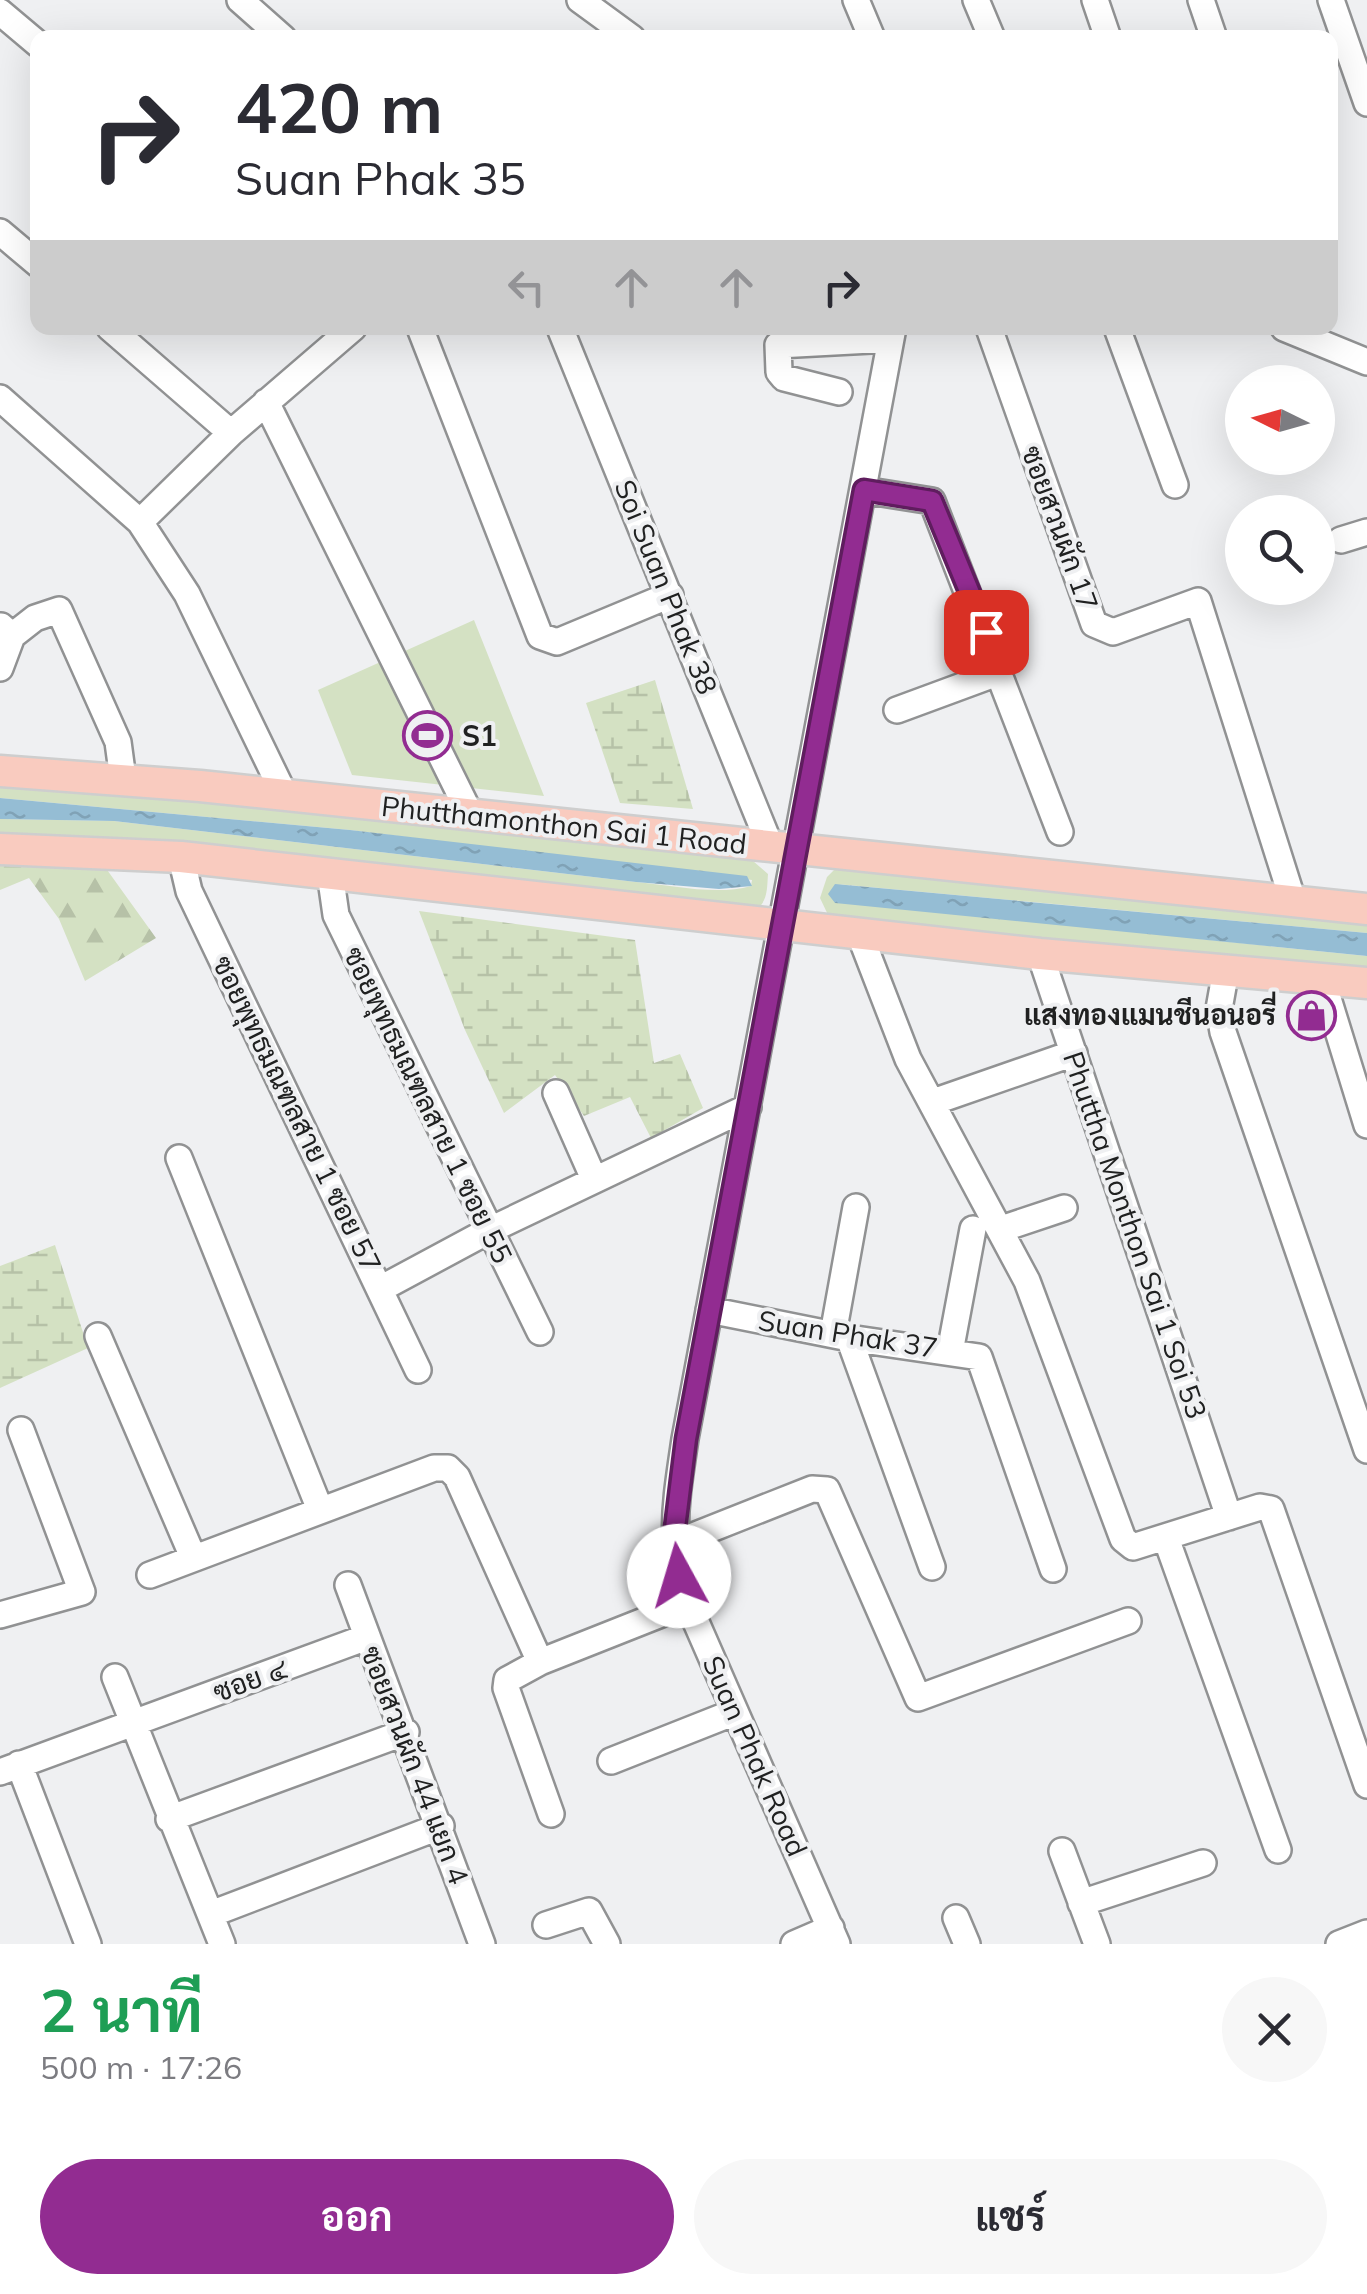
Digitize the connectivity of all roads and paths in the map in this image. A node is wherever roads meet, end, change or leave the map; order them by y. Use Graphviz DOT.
graph roads {
  1 [pos="240,0"];
  2 [pos="580,0"];
  3 [pos="856,0"];
  4 [pos="976,0"];
  5 [pos="1095,0"];
  6 [pos="1201,0"];
  7 [pos="1331,0"];
  8 [pos="0,12"];
  9 [pos="274,30"];
  10 [pos="621,30"];
  11 [pos="869,30"];
  12 [pos="989,30"];
  13 [pos="1105,30"];
  14 [pos="1211,30"];
  15 [pos="30,37"];
  16 [pos="1367,103"];
  17 [pos="0,232"];
  18 [pos="30,257"];
  19 [pos="118,335"];
  20 [pos="345,335"];
  21 [pos="423,335"];
  22 [pos="563,335"];
  23 [pos="848,335"];
  24 [pos="891,335"];
  25 [pos="991,335"];
  26 [pos="1120,335"];
  27 [pos="1320,335"];
  28 [pos="1367,362"];
  29 [pos="840,392"];
  30 [pos="0,398"];
  31 [pos="266,402"];
  32 [pos="231,433"];
  33 [pos="1176,485"];
  34 [pos="864,490"];
  35 [pos="140,522"];
  36 [pos="1367,532"];
  37 [pos="1341,540"];
  38 [pos="670,596"];
  39 [pos="6,630"];
  40 [pos="0,668"];
  41 [pos="1000,672"];
  42 [pos="897,710"];
  43 [pos="0,771"];
  44 [pos="124,779"];
  45 [pos="284,794"];
  46 [pos="470,814"];
  47 [pos="1060,832"];
  48 [pos="0,848"];
  49 [pos="787,855"];
  50 [pos="181,856"];
  51 [pos="330,873"];
  52 [pos="1293,902"];
  53 [pos="1367,908"];
  54 [pos="781,920"];
  55 [pos="860,935"];
  56 [pos="1040,954"];
  57 [pos="1226,970"];
  58 [pos="1322,979"];
  59 [pos="1367,984"];
  60 [pos="1074,1052"];
  61 [pos="556,1093"];
  62 [pos="933,1102"];
  63 [pos="748,1106"];
  64 [pos="1367,1125"];
  65 [pos="179,1158"];
  66 [pos="594,1180"];
  67 [pos="856,1207"];
  68 [pos="1064,1208"];
  69 [pos="973,1229"];
  70 [pos="1001,1229"];
  71 [pos="488,1232"];
  72 [pos="382,1288"];
  73 [pos="709,1310"];
  74 [pos="540,1332"];
  75 [pos="98,1336"];
  76 [pos="841,1336"];
  77 [pos="950,1352"];
  78 [pos="418,1370"];
  79 [pos="21,1430"];
  80 [pos="1367,1450"];
  81 [pos="319,1507"];
  82 [pos="1229,1517"];
  83 [pos="1166,1538"];
  84 [pos="673,1544"];
  85 [pos="193,1557"];
  86 [pos="932,1567"];
  87 [pos="1054,1569"];
  88 [pos="150,1574"];
  89 [pos="348,1585"];
  90 [pos="688,1604"];
  91 [pos="0,1615"];
  92 [pos="1128,1621"];
  93 [pos="367,1638"];
  94 [pos="540,1662"];
  95 [pos="115,1678"];
  96 [pos="735,1712"];
  97 [pos="133,1723"];
  98 [pos="406,1732"];
  99 [pos="611,1761"];
  100 [pos="10,1768"];
  101 [pos="1367,1785"];
  102 [pos="551,1814"];
  103 [pos="168,1818"];
  104 [pos="441,1826"];
  105 [pos="1278,1850"];
  106 [pos="1062,1851"];
  107 [pos="1203,1863"];
  108 [pos="1081,1903"];
  109 [pos="210,1914"];
  110 [pos="956,1918"];
  111 [pos="546,1925"];
  112 [pos="1367,1933"];
  113 [pos="834,1936"];
  114 [pos="88,1944"];
  115 [pos="222,1944"];
  116 [pos="482,1944"];
  117 [pos="607,1944"];
  118 [pos="794,1944"];
  119 [pos="968,1944"];
  120 [pos="1097,1944"];
  121 [pos="1339,1944"];
  1 -- 9 [label="street"];
  2 -- 10 [label="street"];
  3 -- 11 [label="street"];
  4 -- 12 [label="street"];
  5 -- 13 [label="street"];
  6 -- 14 [label="street"];
  7 -- 16 [label="street"];
  8 -- 15 [label="street"];
  17 -- 18 [label="street"];
  19 -- 32 [label="street"];
  20 -- 31 [label="street"];
  21 -- 38 [label="street"];
  22 -- 38 [label="street, Soi Suan Phak 38"];
  23 -- 29 [label="street"];
  24 -- 34 [label="street, Suan Phak Road"];
  25 -- 52 [label="street, ซอยสวนผัก 17"];
  26 -- 33 [label="street"];
  27 -- 28 [label="street"];
  30 -- 35 [label="street"];
  31 -- 32 [label="street"];
  31 -- 46 [label="street"];
  32 -- 35 [label="street"];
  34 -- 41 [label="street"];
  34 -- 49 [label="street, Suan Phak Road"];
  35 -- 45 [label="street"];
  36 -- 37 [label="street"];
  38 -- 49 [label="street, Soi Suan Phak 38"];
  39 -- 40 [label="street"];
  39 -- 44 [label="street"];
  41 -- 42 [label="street"];
  41 -- 47 [label="street"];
  43 -- 44 [label="main road, Phutthamonthon Sai 1 Road"];
  44 -- 45 [label="main road, Phutthamonthon Sai 1 Road"];
  45 -- 46 [label="main road, Phutthamonthon Sai 1 Road"];
  46 -- 49 [label="main road, Phutthamonthon Sai 1 Road"];
  48 -- 50 [label="main road"];
  49 -- 52 [label="main road, Phutthamonthon Sai 1 Road"];
  49 -- 54 [label="street, Suan Phak Road"];
  50 -- 51 [label="main road"];
  50 -- 72 [label="street, ซอยพุทธมณฑลสาย 1 ซอย 57"];
  51 -- 54 [label="main road"];
  51 -- 71 [label="street, ซอยพุทธมณฑลสาย 1 ซอย 55"];
  52 -- 53 [label="main road, Phutthamonthon Sai 1 Road"];
  54 -- 55 [label="main road"];
  54 -- 63 [label="street, Suan Phak Road"];
  55 -- 56 [label="main road"];
  55 -- 62 [label="street"];
  56 -- 57 [label="main road"];
  56 -- 60 [label="street, Phuttha Monthon Sai 1 Soi 53"];
  57 -- 58 [label="main road"];
  57 -- 80 [label="street"];
  58 -- 59 [label="main road"];
  58 -- 64 [label="street"];
  60 -- 62 [label="street"];
  60 -- 82 [label="street, Phuttha Monthon Sai 1 Soi 53"];
  61 -- 66 [label="street"];
  62 -- 70 [label="street"];
  63 -- 66 [label="street"];
  63 -- 73 [label="street, Suan Phak Road"];
  65 -- 81 [label="street"];
  66 -- 71 [label="street"];
  67 -- 76 [label="street"];
  68 -- 70 [label="street"];
  69 -- 77 [label="street"];
  70 -- 83 [label="street"];
  71 -- 72 [label="street"];
  71 -- 74 [label="street, ซอยพุทธมณฑลสาย 1 ซอย 55"];
  72 -- 78 [label="street, ซอยพุทธมณฑลสาย 1 ซอย 57"];
  73 -- 76 [label="street, Suan Phak 37"];
  73 -- 84 [label="street, Suan Phak Road"];
  75 -- 85 [label="street"];
  76 -- 77 [label="street, Suan Phak 37"];
  76 -- 86 [label="street"];
  77 -- 87 [label="street, Suan Phak 37"];
  79 -- 91 [label="street"];
  81 -- 85 [label="street"];
  81 -- 94 [label="street"];
  82 -- 83 [label="street"];
  82 -- 101 [label="street"];
  83 -- 105 [label="street"];
  84 -- 90 [label="street, Suan Phak Road"];
  84 -- 92 [label="street"];
  85 -- 88 [label="street"];
  89 -- 93 [label="street, ซอยสวนผัก 44 แยก 4"];
  90 -- 94 [label="street"];
  90 -- 96 [label="street, Suan Phak Road"];
  93 -- 97 [label="street, ซอย ๔"];
  93 -- 98 [label="street, ซอยสวนผัก 44 แยก 4"];
  94 -- 102 [label="street"];
  95 -- 97 [label="street"];
  96 -- 99 [label="street"];
  96 -- 113 [label="street, Suan Phak Road"];
  97 -- 100 [label="street, ซอย ๔"];
  97 -- 103 [label="street"];
  98 -- 103 [label="street"];
  98 -- 104 [label="street, ซอยสวนผัก 44 แยก 4"];
  100 -- 114 [label="street"];
  103 -- 109 [label="street"];
  104 -- 109 [label="street"];
  104 -- 116 [label="street, ซอยสวนผัก 44 แยก 4"];
  106 -- 108 [label="street"];
  107 -- 108 [label="street"];
  108 -- 120 [label="street"];
  109 -- 115 [label="street"];
  110 -- 119 [label="street"];
  111 -- 117 [label="street"];
  112 -- 121 [label="street"];
  113 -- 118 [label="street"];
}
